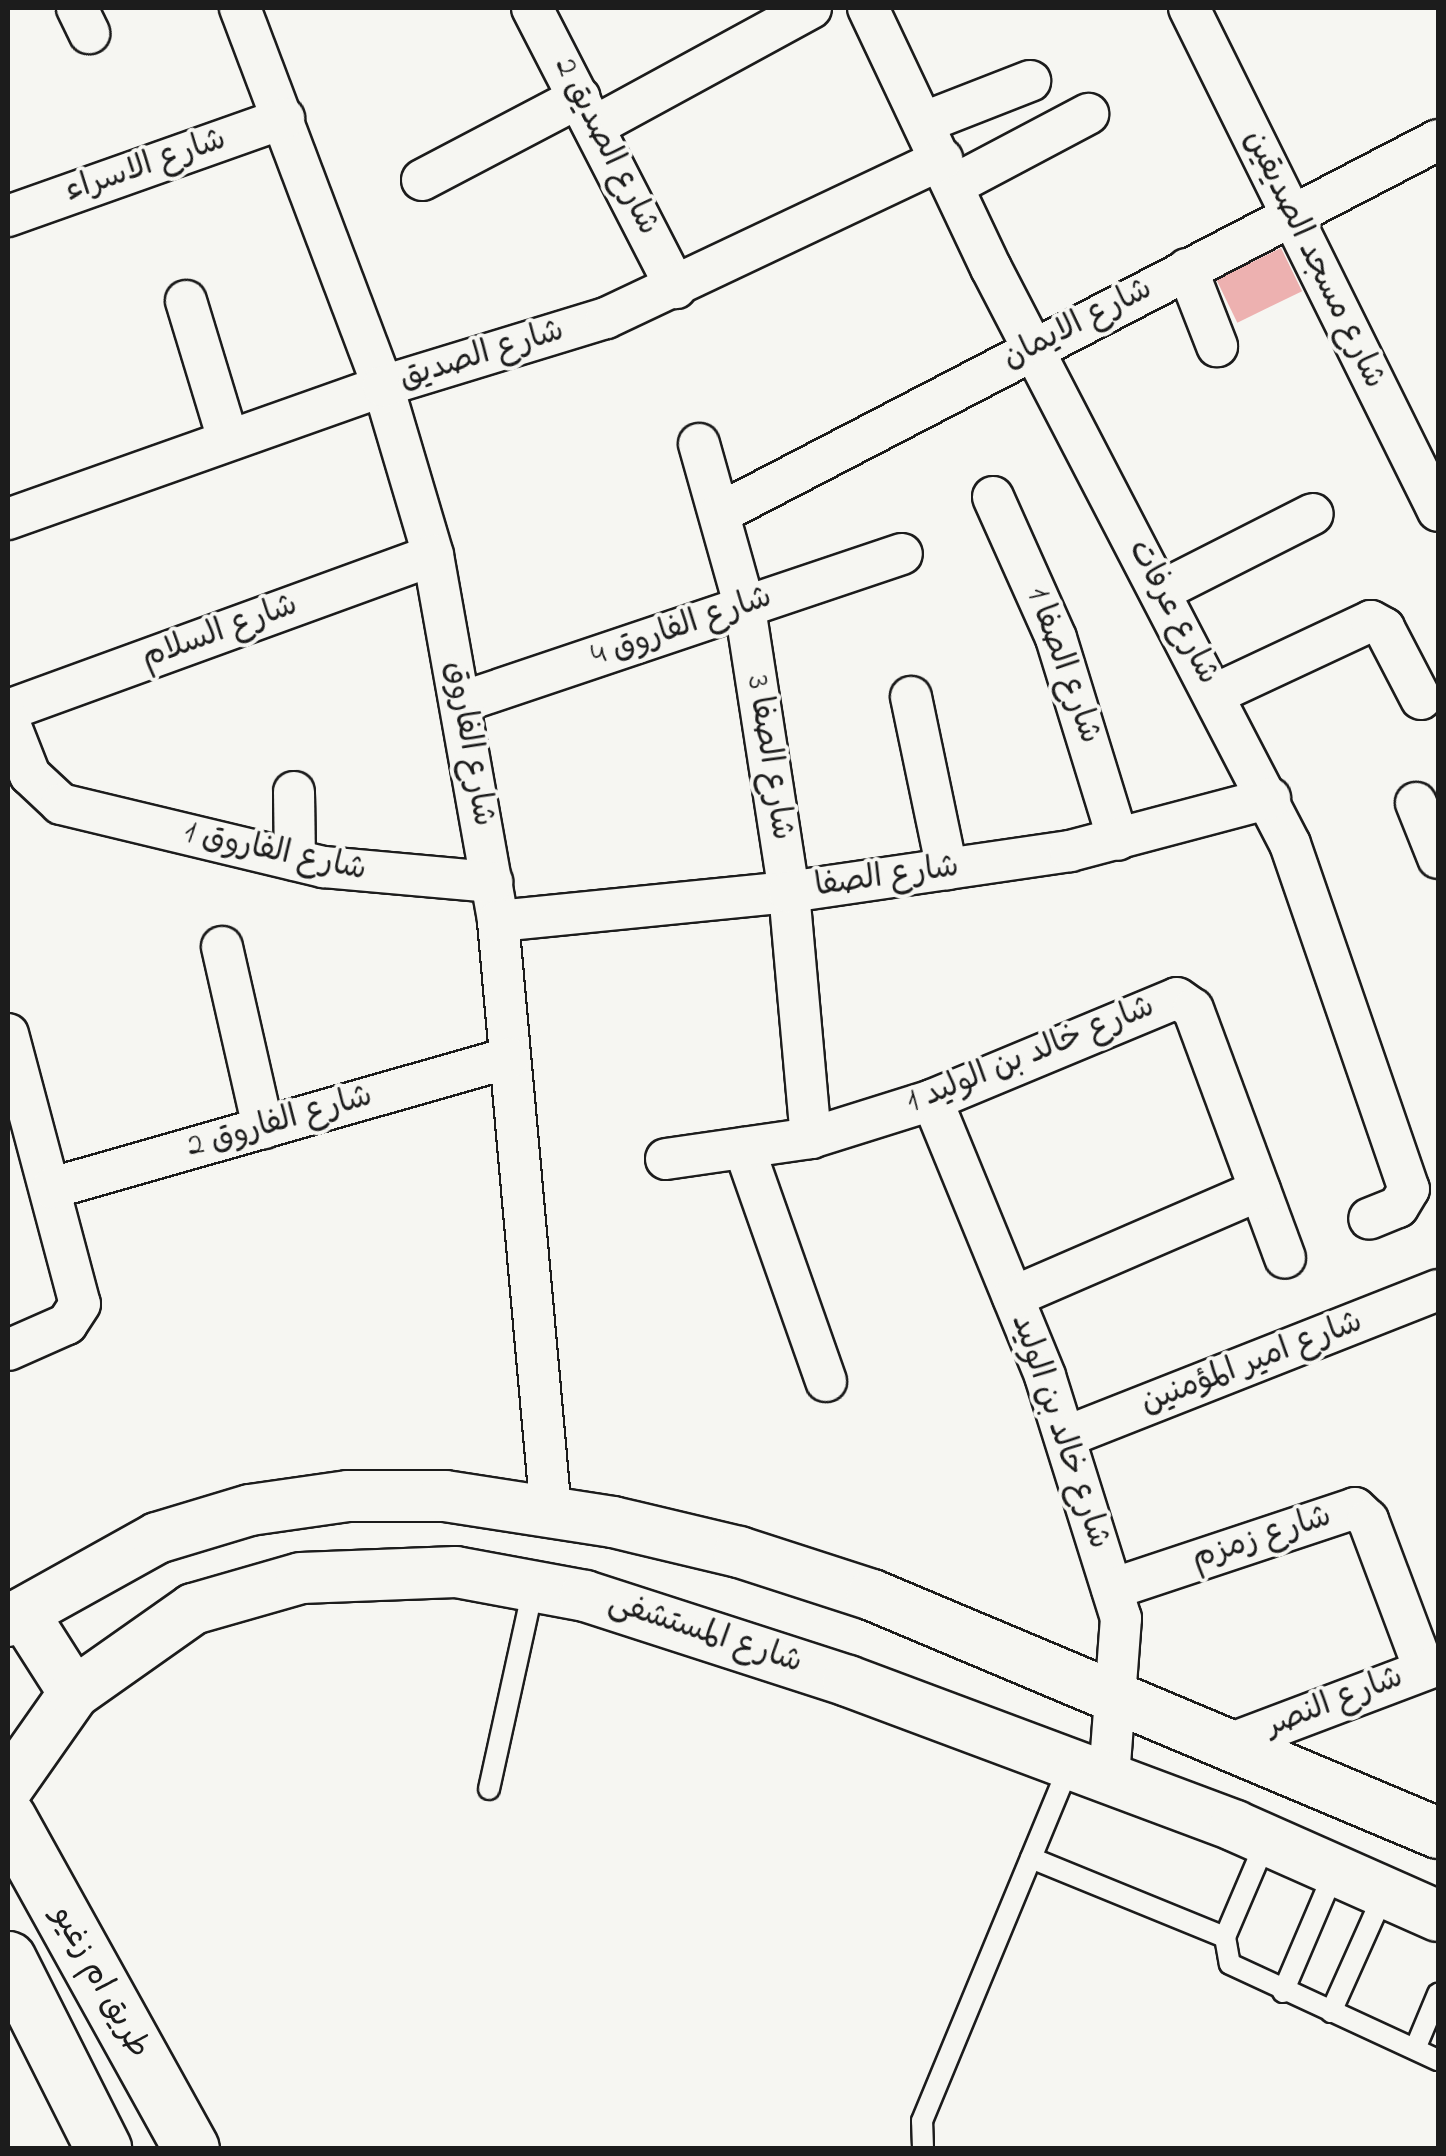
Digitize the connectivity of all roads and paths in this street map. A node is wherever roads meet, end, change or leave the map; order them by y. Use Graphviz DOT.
graph roads {
  1 [pos="240,8"];
  2 [pos="532,8"];
  3 [pos="811,8"];
  4 [pos="868,8"];
  5 [pos="1189,8"];
  6 [pos="1030,81"];
  7 [pos="588,111"];
  8 [pos="1088,114"];
  9 [pos="284,118"];
  10 [pos="925,122"];
  11 [pos="1438,140"];
  12 [pos="948,172"];
  13 [pos="422,180"];
  14 [pos="1289,214"];
  15 [pos="8,216"];
  16 [pos="1186,268"];
  17 [pos="676,288"];
  18 [pos="186,301"];
  19 [pos="1218,346"];
  20 [pos="1034,350"];
  21 [pos="382,386"];
  22 [pos="228,439"];
  23 [pos="699,444"];
  24 [pos="993,496"];
  25 [pos="1438,512"];
  26 [pos="720,513"];
  27 [pos="1313,514"];
  28 [pos="8,519"];
  29 [pos="902,554"];
  30 [pos="433,555"];
  31 [pos="1161,591"];
  32 [pos="745,608"];
  33 [pos="1215,694"];
  34 [pos="911,697"];
  35 [pos="1421,700"];
  36 [pos="462,702"];
  37 [pos="8,710"];
  38 [pos="8,719"];
  39 [pos="294,792"];
  40 [pos="1270,798"];
  41 [pos="1416,802"];
  42 [pos="1118,840"];
  43 [pos="1438,858"];
  44 [pos="295,860"];
  45 [pos="948,869"];
  46 [pos="492,882"];
  47 [pos="789,892"];
  48 [pos="498,921"];
  49 [pos="222,947"];
  50 [pos="8,1034"];
  51 [pos="509,1058"];
  52 [pos="932,1100"];
  53 [pos="263,1128"];
  54 [pos="811,1138"];
  55 [pos="744,1148"];
  56 [pos="666,1159"];
  57 [pos="52,1188"];
  58 [pos="1260,1190"];
  59 [pos="1368,1219"];
  60 [pos="1285,1258"];
  61 [pos="1438,1290"];
  62 [pos="1013,1297"];
  63 [pos="8,1350"];
  64 [pos="826,1381"];
  65 [pos="1064,1437"];
  66 [pos="551,1512"];
  67 [pos="534,1583"];
  68 [pos="1112,1589"];
  69 [pos="15,1617"];
  70 [pos="1431,1667"];
  71 [pos="74,1694"];
  72 [pos="1115,1694"];
  73 [pos="1232,1743"];
  74 [pos="1090,1768"];
  75 [pos="8,1787"];
  76 [pos="489,1788"];
  77 [pos="8,1818"];
  78 [pos="1438,1833"];
  79 [pos="1267,1839"];
  80 [pos="1031,1858"];
  81 [pos="1336,1868"];
  82 [pos="1385,1891"];
  83 [pos="1438,1916"];
  84 [pos="1225,1936"];
  85 [pos="8,1959"];
  86 [pos="1283,1992"];
  87 [pos="1438,1994"];
  88 [pos="1330,2012"];
  89 [pos="1416,2050"];
  90 [pos="1438,2060"];
  91 [pos="103,2148"];
  92 [pos="191,2148"];
  93 [pos="923,2148"];
  1 -- 9 [label="street, شارع الفاروق"];
  2 -- 7 [label="street, شارع الصديق 2"];
  3 -- 7 [label="street"];
  4 -- 10 [label="street, شارع عرفات"];
  5 -- 14 [label="street, شارع مسجد الصديقين"];
  6 -- 10 [label="street"];
  7 -- 13 [label="street"];
  7 -- 17 [label="street, شارع الصديق 2"];
  8 -- 12 [label="street, شارع الصديق"];
  9 -- 15 [label="street, شارع الاسراء"];
  9 -- 21 [label="street, شارع الفاروق"];
  10 -- 12 [label="street, شارع عرفات"];
  11 -- 14 [label="street, شارع الايمان"];
  12 -- 17 [label="street, شارع الصديق"];
  12 -- 20 [label="street, شارع عرفات"];
  14 -- 16 [label="street, شارع الايمان"];
  14 -- 25 [label="street, شارع مسجد الصديقين"];
  16 -- 19 [label="street"];
  16 -- 20 [label="street, شارع الايمان"];
  17 -- 21 [label="street, شارع الصديق"];
  18 -- 22 [label="street"];
  20 -- 26 [label="street, شارع الايمان"];
  20 -- 31 [label="street, شارع عرفات"];
  21 -- 22 [label="street, شارع الصديق"];
  21 -- 30 [label="street, شارع الفاروق"];
  22 -- 28 [label="street, شارع الصديق"];
  23 -- 26 [label="street, شارع الصفا 3"];
  24 -- 42 [label="street, شارع الصفا 1"];
  26 -- 32 [label="street, شارع الصفا 3"];
  27 -- 31 [label="street"];
  29 -- 32 [label="street, شارع الفاروق 4"];
  30 -- 36 [label="street, شارع الفاروق"];
  30 -- 37 [label="street, شارع السلام"];
  31 -- 33 [label="street, شارع عرفات"];
  32 -- 36 [label="street, شارع الفاروق 4"];
  32 -- 47 [label="street, شارع الصفا 3"];
  33 -- 35 [label="street"];
  33 -- 40 [label="street, شارع عرفات"];
  34 -- 45 [label="street"];
  36 -- 46 [label="street, شارع الفاروق"];
  38 -- 44 [label="street, شارع الفاروق 1"];
  39 -- 44 [label="street"];
  40 -- 42 [label="street, شارع الصفا"];
  40 -- 59 [label="street, شارع عرفات"];
  41 -- 43 [label="street"];
  42 -- 45 [label="street, شارع الصفا"];
  44 -- 46 [label="street, شارع الفاروق 1"];
  45 -- 47 [label="street, شارع الصفا"];
  46 -- 48 [label="street, شارع الفاروق"];
  47 -- 48 [label="street, شارع الصفا"];
  47 -- 54 [label="street, شارع الصفا 3"];
  48 -- 51 [label="street, شارع الفاروق"];
  49 -- 53 [label="street"];
  50 -- 57 [label="street"];
  51 -- 53 [label="street, شارع الفاروق 2"];
  51 -- 66 [label="street, شارع الفاروق"];
  52 -- 54 [label="street, شارع خالد بن الوليد 1"];
  52 -- 58 [label="street, شارع خالد بن الوليد 1"];
  52 -- 62 [label="street, شارع خالد بن الوليد"];
  53 -- 57 [label="street, شارع الفاروق 2"];
  54 -- 55 [label="street, شارع خالد بن الوليد 1"];
  55 -- 56 [label="street, شارع خالد بن الوليد 1"];
  55 -- 64 [label="street"];
  57 -- 63 [label="street"];
  58 -- 60 [label="street, شارع خالد بن الوليد 1"];
  58 -- 62 [label="street"];
  61 -- 65 [label="street, شارع امير المؤمنين"];
  62 -- 65 [label="street, شارع خالد بن الوليد"];
  65 -- 68 [label="street, شارع خالد بن الوليد"];
  66 -- 69 [label="street"];
  66 -- 72 [label="street"];
  67 -- 71 [label="street, شارع المستشفى"];
  67 -- 74 [label="street, شارع المستشفى"];
  67 -- 76 [label="lane"];
  68 -- 70 [label="street, شارع زمزم"];
  68 -- 72 [label="street, شارع خالد بن الوليد"];
  69 -- 71 [label="street"];
  70 -- 73 [label="street, شارع النصر"];
  71 -- 75 [label="street, شارع المستشفى"];
  72 -- 73 [label="street"];
  72 -- 74 [label="street, شارع خالد بن الوليد"];
  73 -- 78 [label="street"];
  74 -- 79 [label="street, شارع المستشفى"];
  74 -- 80 [label="lane"];
  77 -- 92 [label="main road, طريق ام زغيو"];
  79 -- 81 [label="street, شارع المستشفى"];
  79 -- 84 [label="lane"];
  80 -- 84 [label="lane"];
  80 -- 93 [label="lane"];
  81 -- 82 [label="street, شارع المستشفى"];
  81 -- 86 [label="lane"];
  82 -- 83 [label="street, شارع المستشفى"];
  82 -- 88 [label="lane"];
  84 -- 86 [label="lane"];
  85 -- 91 [label="main road"];
  86 -- 88 [label="lane"];
  87 -- 89 [label="lane"];
  88 -- 89 [label="lane"];
  89 -- 90 [label="lane"];
}
